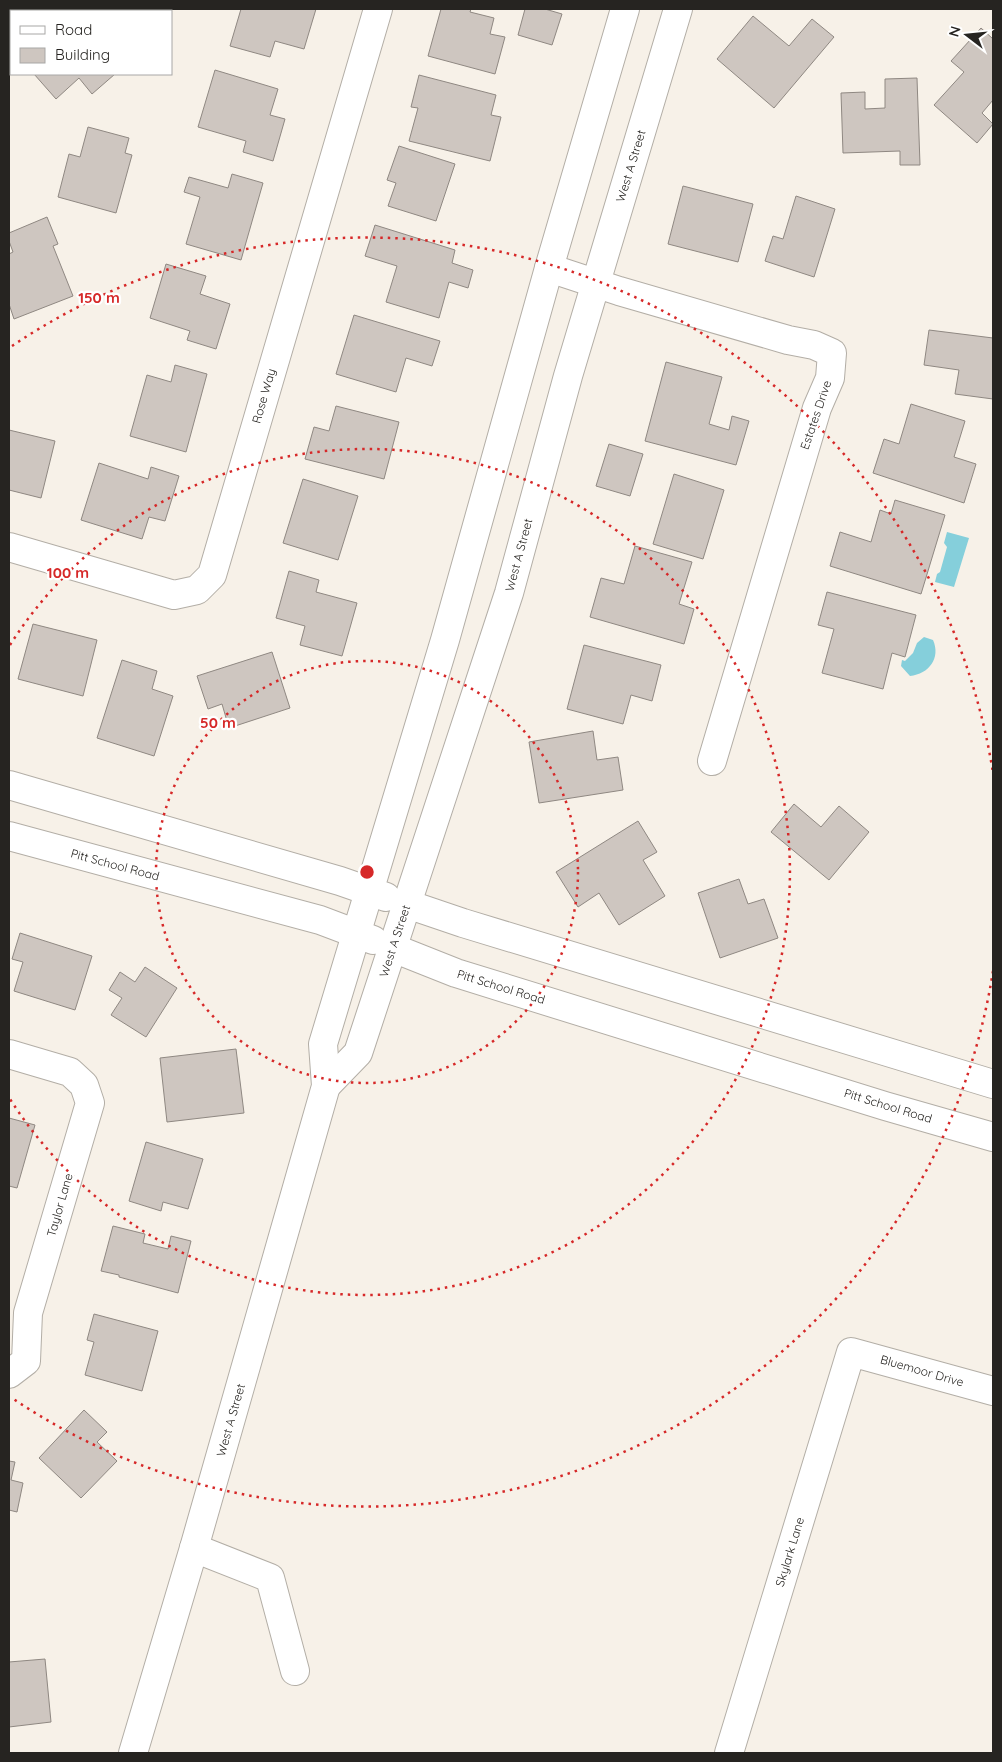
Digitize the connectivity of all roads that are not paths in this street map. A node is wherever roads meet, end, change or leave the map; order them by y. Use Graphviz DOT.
graph roads {
  1 [pos="378,9"];
  2 [pos="625,9"];
  3 [pos="678,9"];
  4 [pos="549,268"];
  5 [pos="596,283"];
  6 [pos="9,547"];
  7 [pos="712,761"];
  8 [pos="9,785"];
  9 [pos="9,836"];
  10 [pos="370,891"];
  11 [pos="407,904"];
  12 [pos="356,934"];
  13 [pos="393,948"];
  14 [pos="21,1057"];
  15 [pos="993,1084"];
  16 [pos="326,1086"];
  17 [pos="993,1138"];
  18 [pos="851,1352"];
  19 [pos="9,1374"];
  20 [pos="993,1391"];
  21 [pos="194,1548"];
  22 [pos="295,1671"];
  23 [pos="133,1753"];
  24 [pos="729,1753"];
  1 -- 6 [label="main road, Rose Way"];
  2 -- 4 [label="main road, West A Street"];
  3 -- 5 [label="main road, West A Street"];
  4 -- 5 [label="main road, Estates Drive"];
  4 -- 10 [label="main road, West A Street"];
  5 -- 7 [label="main road, Estates Drive"];
  5 -- 11 [label="main road, West A Street"];
  8 -- 10 [label="main road"];
  9 -- 12 [label="main road, Pitt School Road"];
  10 -- 11 [label="main road"];
  10 -- 12 [label="main road, West A Street"];
  11 -- 13 [label="main road, West A Street"];
  11 -- 15 [label="main road"];
  12 -- 13 [label="main road, Pitt School Road"];
  12 -- 16 [label="main road, West A Street"];
  13 -- 16 [label="main road, West A Street"];
  13 -- 17 [label="main road, Pitt School Road"];
  14 -- 19 [label="main road, Taylor Lane"];
  16 -- 21 [label="main road, West A Street"];
  18 -- 20 [label="main road, Bluemoor Drive"];
  18 -- 24 [label="main road, Skylark Lane"];
  21 -- 22 [label="main road"];
  21 -- 23 [label="main road, West A Street"];
}
